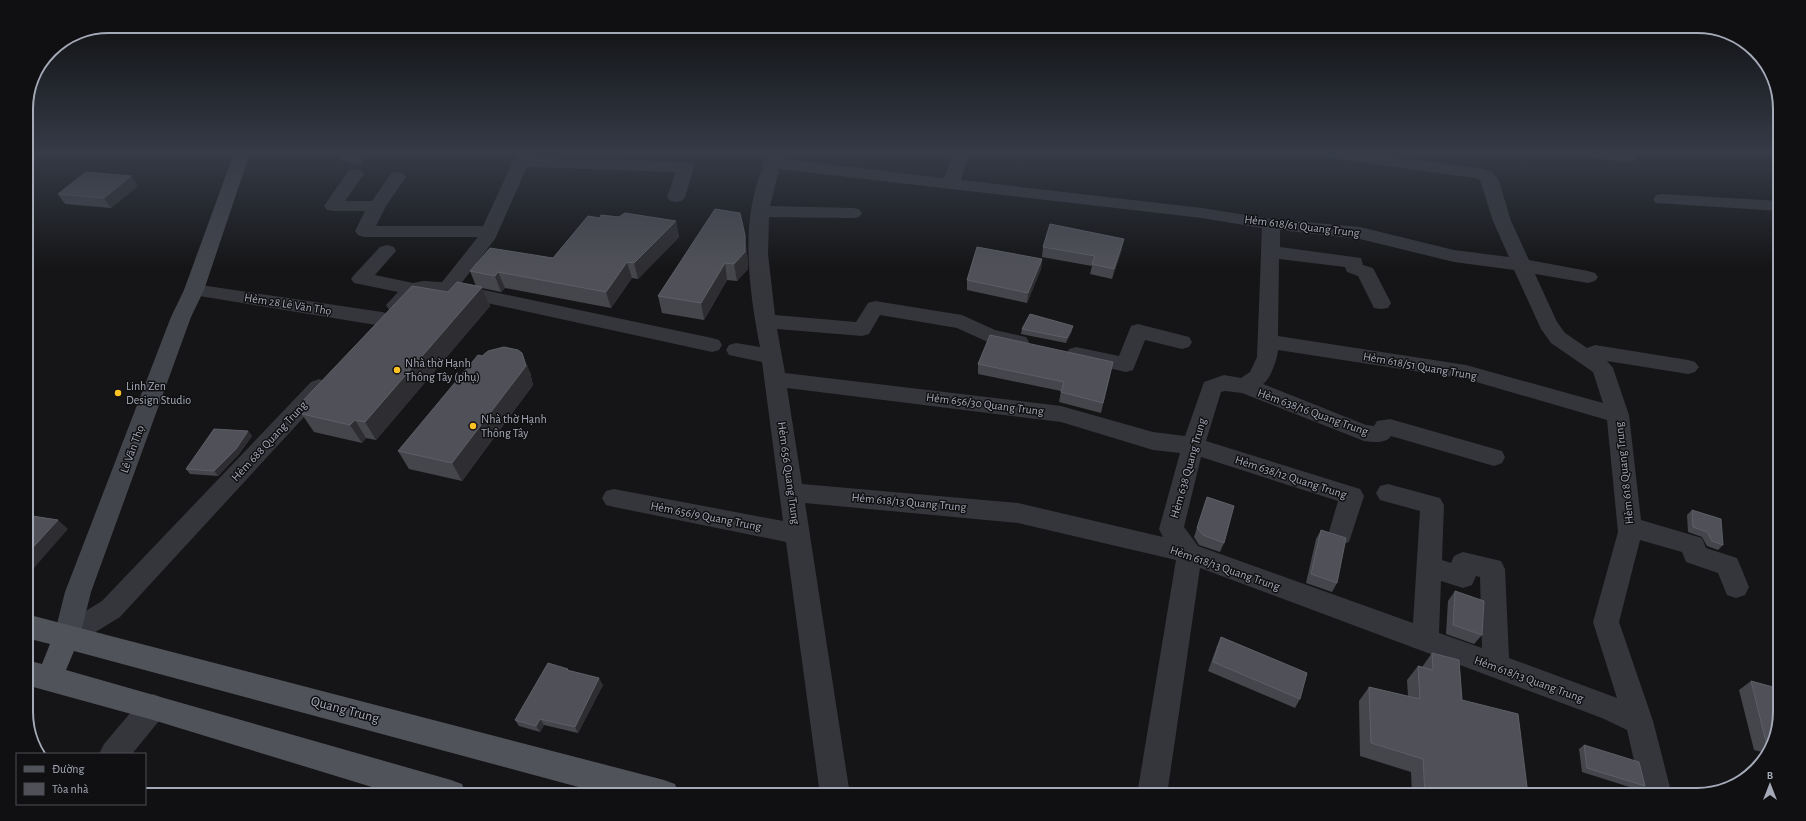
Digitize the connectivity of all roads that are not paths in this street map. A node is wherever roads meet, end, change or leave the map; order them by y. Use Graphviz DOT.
graph roads {
  1 [pos="229,191"];
  2 [pos="339,191"];
  3 [pos="388,191"];
  4 [pos="508,191"];
  5 [pos="678,191"];
  6 [pos="764,191"];
  7 [pos="1014,191"];
  8 [pos="1493,191"];
  9 [pos="676,197"];
  10 [pos="1662,199"];
  11 [pos="378,206"];
  12 [pos="1773,206"];
  13 [pos="761,211"];
  14 [pos="853,213"];
  15 [pos="1271,224"];
  16 [pos="490,232"];
  17 [pos="387,251"];
  18 [pos="1270,252"];
  19 [pos="1521,265"];
  20 [pos="1588,277"];
  21 [pos="413,289"];
  22 [pos="447,289"];
  23 [pos="194,290"];
  24 [pos="1381,303"];
  25 [pos="382,319"];
  26 [pos="765,321"];
  27 [pos="367,336"];
  28 [pos="1267,341"];
  29 [pos="1182,342"];
  30 [pos="712,345"];
  31 [pos="1036,346"];
  32 [pos="736,350"];
  33 [pos="1059,351"];
  34 [pos="1589,358"];
  35 [pos="1688,367"];
  36 [pos="774,368"];
  37 [pos="336,370"];
  38 [pos="1244,386"];
  39 [pos="1618,414"];
  40 [pos="1193,446"];
  41 [pos="1494,457"];
  42 [pos="791,492"];
  43 [pos="1388,493"];
  44 [pos="614,498"];
  45 [pos="1630,526"];
  46 [pos="797,534"];
  47 [pos="1340,535"];
  48 [pos="1189,553"];
  49 [pos="1429,567"];
  50 [pos="1736,587"];
  51 [pos="33,628"];
  52 [pos="68,636"];
  53 [pos="1425,641"];
  54 [pos="1496,666"];
  55 [pos="38,675"];
  56 [pos="153,707"];
  57 [pos="1639,721"];
  58 [pos="115,753"];
  59 [pos="388,787"];
  60 [pos="638,788"];
  61 [pos="834,788"];
  62 [pos="1153,788"];
  63 [pos="1656,788"];
  1 -- 23 [label="main road, Lê Văn Thọ"];
  2 -- 11 [label="street"];
  3 -- 11 [label="street"];
  4 -- 16 [label="street"];
  5 -- 9 [label="street"];
  6 -- 13 [label="street, Hẻm 656 Quang Trung"];
  7 -- 15 [label="street, Hẻm 618/61 Quang Trung"];
  8 -- 19 [label="street, Hẻm 618 Quang Trung"];
  10 -- 12 [label="street"];
  11 -- 16 [label="street"];
  13 -- 14 [label="street"];
  13 -- 26 [label="street, Hẻm 656 Quang Trung"];
  15 -- 18 [label="street"];
  15 -- 19 [label="street, Hẻm 618/61 Quang Trung"];
  16 -- 22 [label="street"];
  17 -- 21 [label="street"];
  18 -- 24 [label="street"];
  18 -- 28 [label="street"];
  19 -- 20 [label="street, Hẻm 618/61 Quang Trung"];
  19 -- 34 [label="street, Hẻm 618 Quang Trung"];
  21 -- 22 [label="street"];
  21 -- 25 [label="street"];
  22 -- 30 [label="street"];
  23 -- 25 [label="street, Hẻm 28 Lê Văn Thọ"];
  23 -- 52 [label="main road, Lê Văn Thọ"];
  25 -- 27 [label="street"];
  26 -- 31 [label="street"];
  26 -- 36 [label="street, Hẻm 656 Quang Trung"];
  28 -- 38 [label="street"];
  28 -- 39 [label="street, Hẻm 618/51 Quang Trung"];
  29 -- 33 [label="street"];
  32 -- 36 [label="street, Hẻm 656/30 Quang Trung"];
  34 -- 35 [label="street"];
  34 -- 39 [label="street, Hẻm 618 Quang Trung"];
  36 -- 40 [label="street, Hẻm 656/30 Quang Trung"];
  36 -- 42 [label="street, Hẻm 656 Quang Trung"];
  37 -- 52 [label="street, Hẻm 688 Quang Trung"];
  38 -- 40 [label="street, Hẻm 638 Quang Trung"];
  38 -- 41 [label="street, Hẻm 638/16 Quang Trung"];
  39 -- 45 [label="street, Hẻm 618 Quang Trung"];
  40 -- 47 [label="street, Hẻm 638/12 Quang Trung"];
  40 -- 48 [label="street, Hẻm 638 Quang Trung"];
  42 -- 46 [label="street, Hẻm 656 Quang Trung"];
  42 -- 48 [label="street, Hẻm 618/13 Quang Trung"];
  43 -- 49 [label="street"];
  44 -- 46 [label="street, Hẻm 656/9 Quang Trung"];
  45 -- 50 [label="street"];
  45 -- 57 [label="street, Hẻm 618 Quang Trung"];
  46 -- 61 [label="street, Hẻm 656 Quang Trung"];
  48 -- 53 [label="street, Hẻm 618/13 Quang Trung"];
  48 -- 62 [label="street"];
  49 -- 53 [label="street"];
  49 -- 54 [label="street"];
  51 -- 52 [label="main road, Quang Trung"];
  52 -- 55 [label="main road, Lê Văn Thọ"];
  52 -- 60 [label="main road, Quang Trung"];
  53 -- 54 [label="street, Hẻm 618/13 Quang Trung"];
  54 -- 57 [label="street, Hẻm 618/13 Quang Trung"];
  55 -- 56 [label="main road"];
  56 -- 58 [label="street"];
  56 -- 59 [label="main road"];
  57 -- 63 [label="street, Hẻm 618 Quang Trung"];
}
